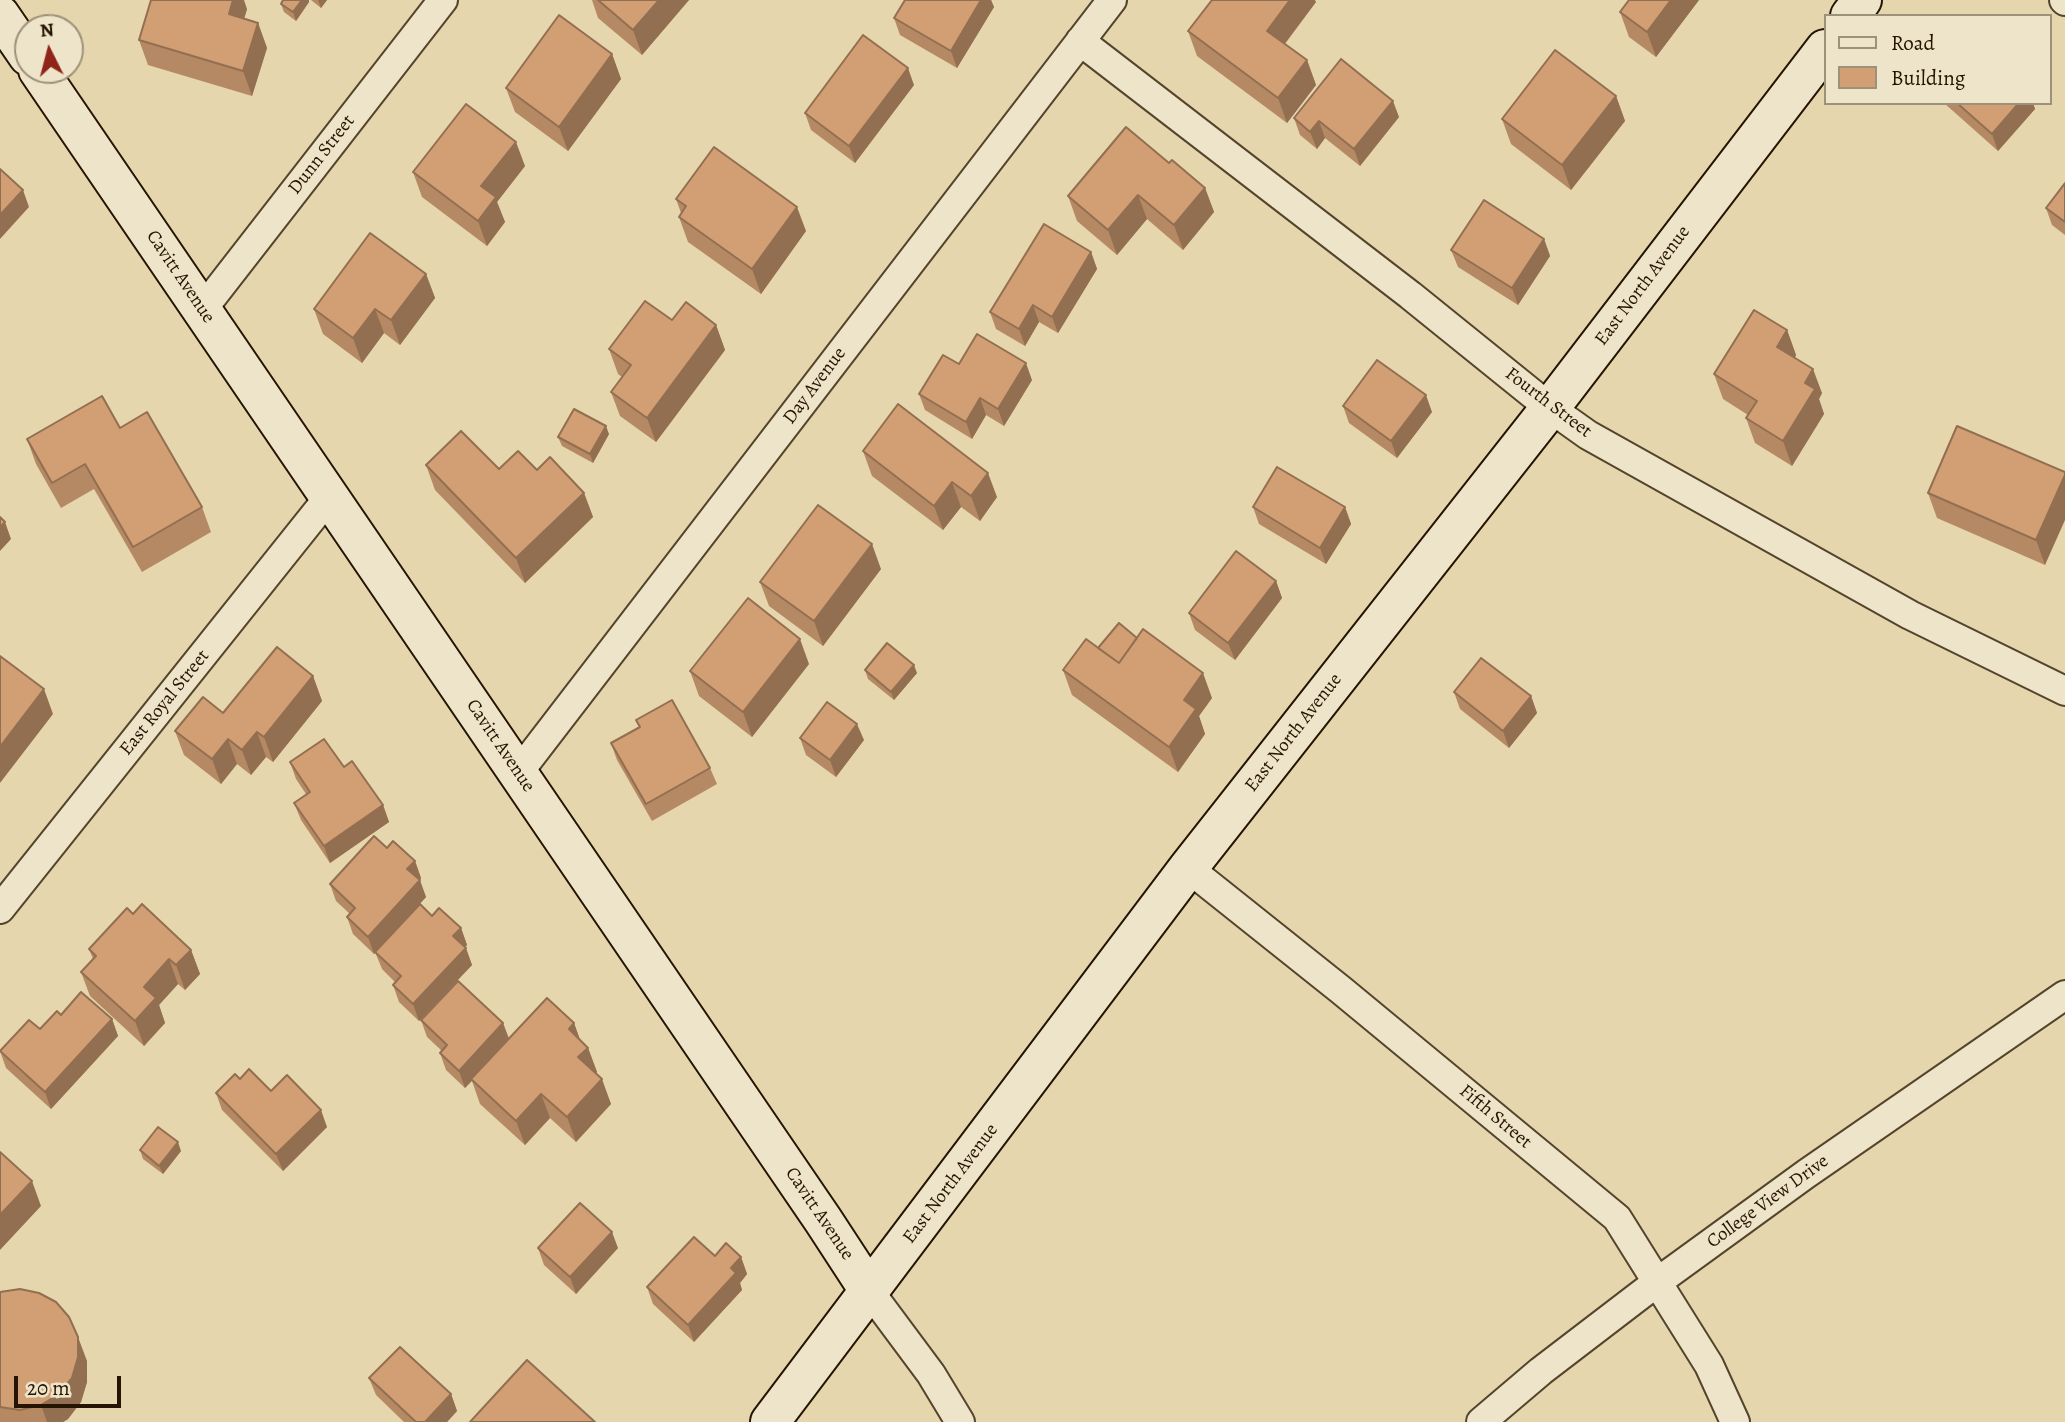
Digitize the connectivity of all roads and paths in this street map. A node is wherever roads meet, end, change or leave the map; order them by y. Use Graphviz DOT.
graph roads {
  1 [pos="443,0"];
  2 [pos="1112,0"];
  3 [pos="1863,0"];
  4 [pos="1852,14"];
  5 [pos="0,15"];
  6 [pos="14,36"];
  7 [pos="1080,41"];
  8 [pos="1824,50"];
  9 [pos="48,84"];
  10 [pos="202,310"];
  11 [pos="1550,408"];
  12 [pos="329,497"];
  13 [pos="2065,691"];
  14 [pos="518,773"];
  15 [pos="1188,868"];
  16 [pos="0,909"];
  17 [pos="2065,995"];
  18 [pos="1656,1283"];
  19 [pos="870,1292"];
  20 [pos="770,1422"];
  21 [pos="960,1422"];
  22 [pos="1481,1422"];
  23 [pos="1735,1422"];
  1 -- 10 [label="street, Dunn Street"];
  2 -- 7 [label="street, Day Avenue"];
  3 -- 4 [label="street"];
  5 -- 6 [label="street"];
  7 -- 11 [label="street, Fourth Street"];
  7 -- 14 [label="street, Day Avenue"];
  8 -- 11 [label="street, East North Avenue"];
  9 -- 10 [label="street, Cavitt Avenue"];
  10 -- 12 [label="street, Cavitt Avenue"];
  11 -- 13 [label="street, Fourth Street"];
  11 -- 15 [label="street, East North Avenue"];
  12 -- 14 [label="street, Cavitt Avenue"];
  12 -- 16 [label="street, East Royal Street"];
  14 -- 19 [label="street, Cavitt Avenue"];
  15 -- 18 [label="street, Fifth Street"];
  15 -- 19 [label="street, East North Avenue"];
  17 -- 18 [label="street, College View Drive"];
  18 -- 22 [label="street, College View Drive"];
  18 -- 23 [label="street, Fifth Street"];
  19 -- 20 [label="street, East North Avenue"];
  19 -- 21 [label="street, Cavitt Avenue"];
}
